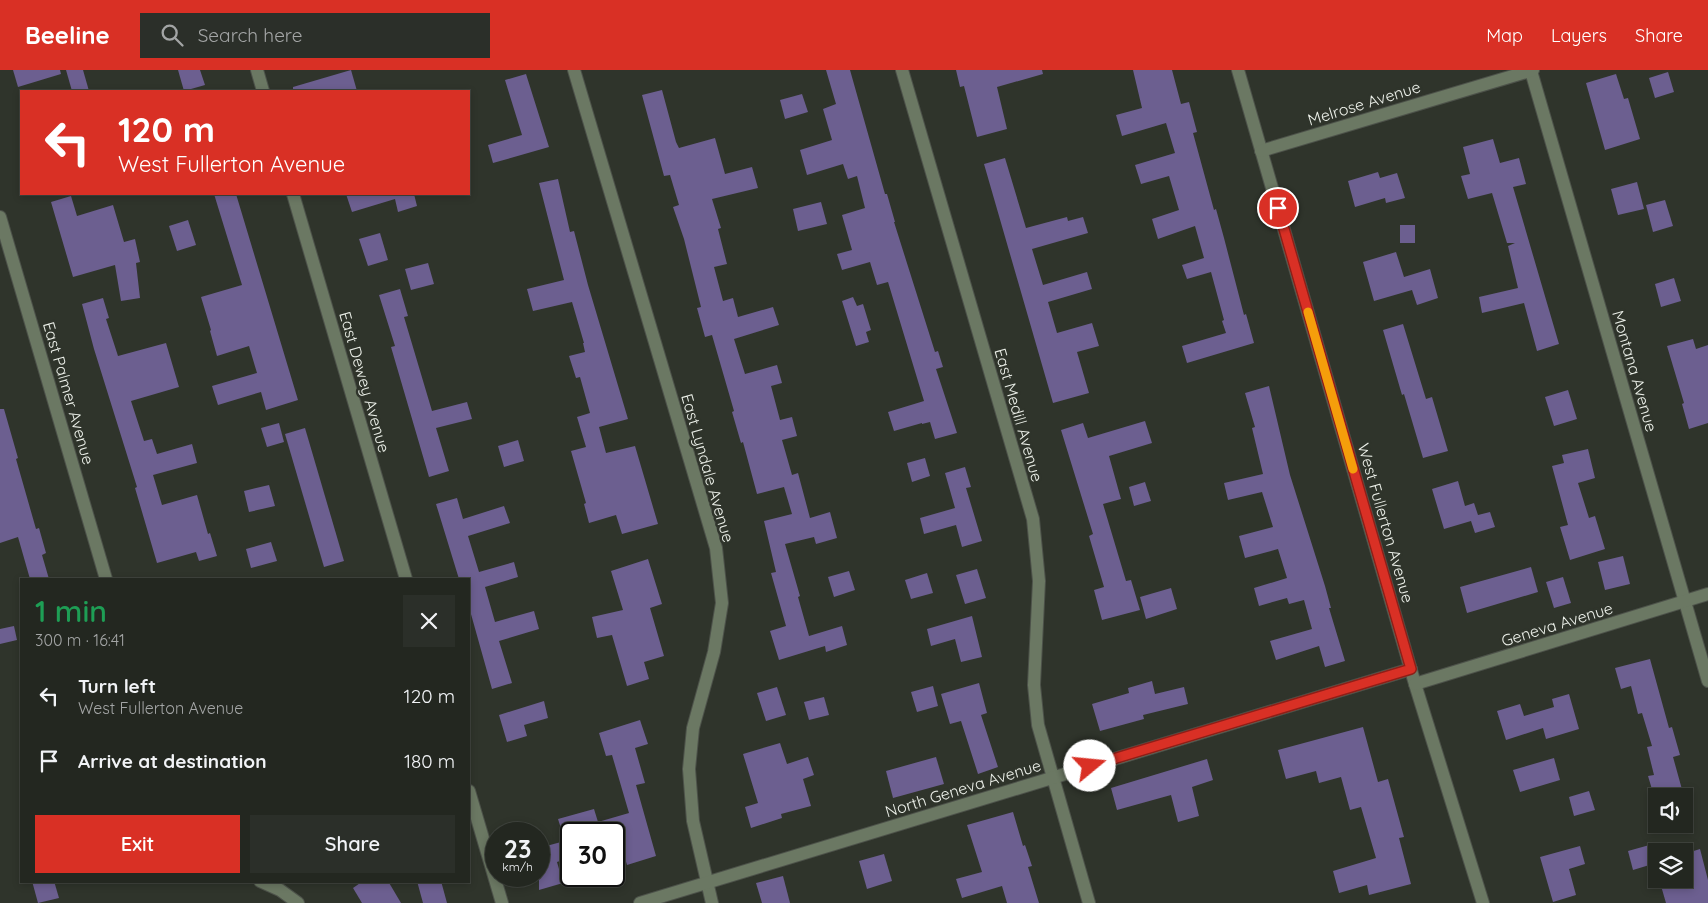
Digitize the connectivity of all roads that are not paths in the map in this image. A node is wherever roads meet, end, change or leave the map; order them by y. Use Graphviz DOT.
graph roads {
  1 [pos="257,70"];
  2 [pos="574,70"];
  3 [pos="902,70"];
  4 [pos="1238,70"];
  5 [pos="1532,70"];
  6 [pos="263,90"];
  7 [pos="1261,151"];
  8 [pos="293,195"];
  9 [pos="0,217"];
  10 [pos="106,578"];
  11 [pos="406,578"];
  12 [pos="1708,594"];
  13 [pos="1685,601"];
  14 [pos="1411,669"];
  15 [pos="1708,681"];
  16 [pos="1415,684"];
  17 [pos="1052,778"];
  18 [pos="470,794"];
  19 [pos="264,883"];
  20 [pos="706,883"];
  21 [pos="298,903"];
  22 [pos="502,903"];
  23 [pos="640,903"];
  24 [pos="712,903"];
  25 [pos="1089,903"];
  26 [pos="1483,903"];
  1 -- 6 [label="street"];
  2 -- 20 [label="street, East Lyndale Avenue"];
  3 -- 17 [label="street, East Medill Avenue"];
  4 -- 7 [label="street, West Fullerton Avenue"];
  5 -- 7 [label="street, Melrose Avenue"];
  5 -- 13 [label="street, Montana Avenue"];
  7 -- 14 [label="street, West Fullerton Avenue"];
  8 -- 11 [label="street, East Dewey Avenue"];
  9 -- 10 [label="street, East Palmer Avenue"];
  12 -- 13 [label="street, Geneva Avenue"];
  13 -- 15 [label="street, Montana Avenue"];
  13 -- 16 [label="street, Geneva Avenue"];
  14 -- 16 [label="street, West Fullerton Avenue"];
  14 -- 17 [label="street, North Geneva Avenue"];
  16 -- 26 [label="street, West Fullerton Avenue"];
  17 -- 20 [label="street, North Geneva Avenue"];
  17 -- 25 [label="street, East Medill Avenue"];
  18 -- 22 [label="street"];
  19 -- 21 [label="street"];
  20 -- 23 [label="street, North Geneva Avenue"];
  20 -- 24 [label="street, East Lyndale Avenue"];
}
